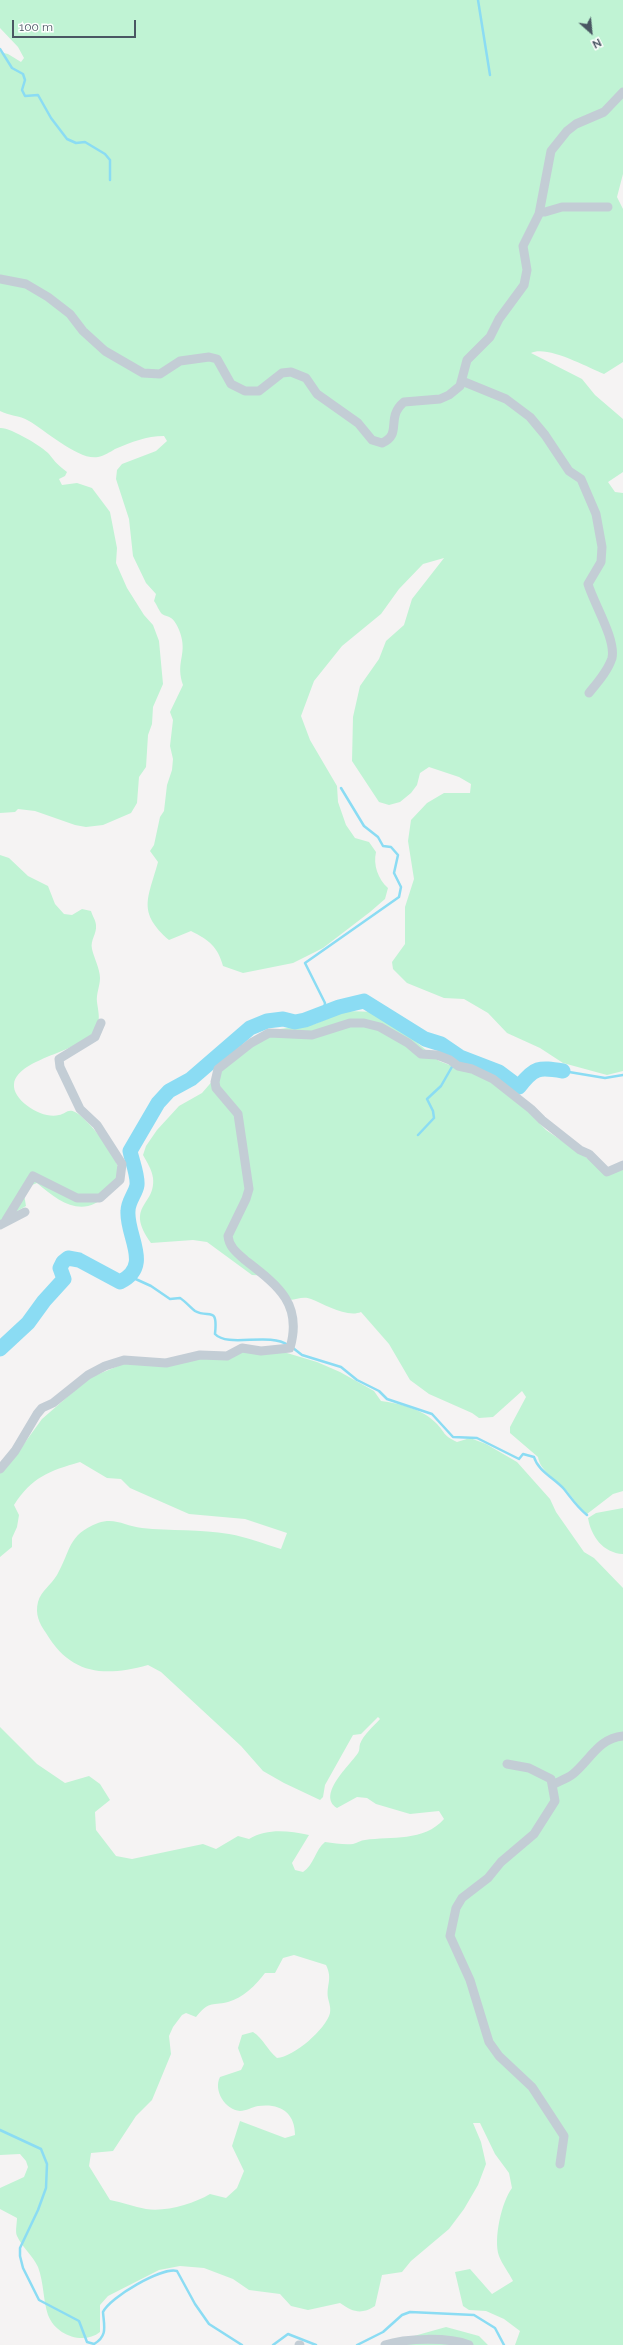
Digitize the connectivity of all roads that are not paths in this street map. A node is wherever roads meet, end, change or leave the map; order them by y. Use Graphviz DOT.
graph roads {
  1 [pos="623,92"];
  2 [pos="608,208"];
  3 [pos="540,211"];
  4 [pos="0,280"];
  5 [pos="462,381"];
  6 [pos="589,693"];
  7 [pos="101,1023"];
  8 [pos="623,1165"];
  9 [pos="25,1212"];
  10 [pos="3,1222"];
  11 [pos="0,1469"];
  12 [pos="623,1736"];
  13 [pos="507,1764"];
  14 [pos="554,1784"];
  15 [pos="560,2164"];
  16 [pos="429,2343"];
  17 [pos="385,2345"];
  18 [pos="469,2345"];
  1 -- 3 [label="street"];
  2 -- 3 [label="street"];
  3 -- 5 [label="street"];
  4 -- 5 [label="street"];
  5 -- 6 [label="street"];
  7 -- 10 [label="street"];
  8 -- 11 [label="street"];
  9 -- 10 [label="street"];
  12 -- 14 [label="street"];
  13 -- 14 [label="street"];
  14 -- 15 [label="street"];
  16 -- 17 [label="street"];
  16 -- 18 [label="street"];
}
